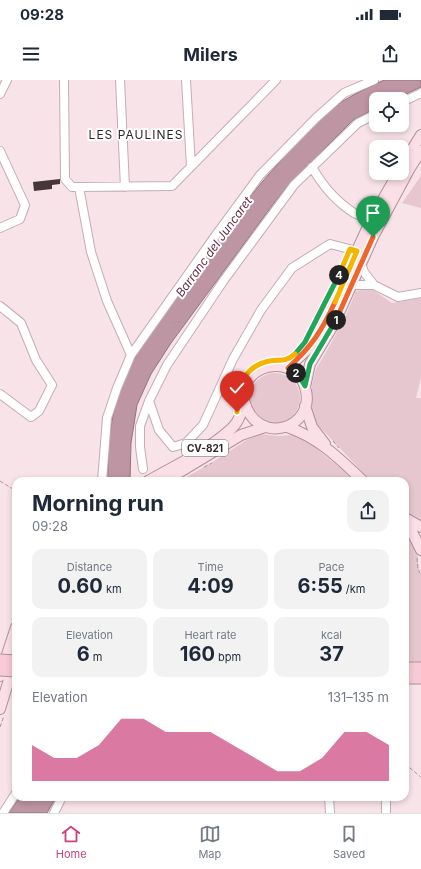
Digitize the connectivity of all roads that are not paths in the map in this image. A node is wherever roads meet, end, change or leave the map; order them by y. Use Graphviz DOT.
graph roads {
  1 [pos="7,80"];
  2 [pos="64,80"];
  3 [pos="120,80"];
  4 [pos="186,80"];
  5 [pos="374,80"];
  6 [pos="273,81"];
  7 [pos="421,92"];
  8 [pos="0,94"];
  9 [pos="409,98"];
  10 [pos="369,118"];
  11 [pos="421,135"];
  12 [pos="0,151"];
  13 [pos="421,151"];
  14 [pos="409,155"];
  15 [pos="191,166"];
  16 [pos="312,167"];
  17 [pos="394,180"];
  18 [pos="79,187"];
  19 [pos="125,187"];
  20 [pos="370,222"];
  21 [pos="0,228"];
  22 [pos="357,251"];
  23 [pos="361,263"];
  24 [pos="374,284"];
  25 [pos="351,285"];
  26 [pos="421,293"];
  27 [pos="0,306"];
  28 [pos="131,355"];
  29 [pos="288,368"];
  30 [pos="305,386"];
  31 [pos="0,394"];
  32 [pos="149,400"];
  33 [pos="244,400"];
  34 [pos="305,406"];
  35 [pos="265,427"];
  36 [pos="287,427"];
  37 [pos="329,449"];
  38 [pos="143,469"];
  39 [pos="102,477"];
  40 [pos="155,477"];
  41 [pos="173,477"];
  42 [pos="359,477"];
  43 [pos="409,520"];
  44 [pos="409,527"];
  45 [pos="421,527"];
  46 [pos="421,550"];
  47 [pos="12,639"];
  48 [pos="0,660"];
  49 [pos="12,661"];
  50 [pos="409,668"];
  51 [pos="421,668"];
  52 [pos="0,670"];
  53 [pos="12,670"];
  54 [pos="12,670"];
  55 [pos="0,676"];
  56 [pos="409,678"];
  57 [pos="421,678"];
  58 [pos="0,709"];
  59 [pos="12,799"];
  60 [pos="60,801"];
  61 [pos="330,801"];
  62 [pos="386,801"];
  63 [pos="3,813"];
  64 [pos="54,813"];
  65 [pos="330,813"];
  66 [pos="386,813"];
  1 -- 8 [label="street"];
  2 -- 18 [label="street"];
  3 -- 19 [label="street"];
  4 -- 15 [label="street"];
  5 -- 28 [label="street"];
  6 -- 15 [label="street"];
  7 -- 9 [label="street"];
  10 -- 16 [label="street"];
  11 -- 14 [label="main road"];
  12 -- 21 [label="street"];
  13 -- 23 [label="main road, CV-821"];
  15 -- 19 [label="street"];
  16 -- 20 [label="street"];
  16 -- 32 [label="street"];
  17 -- 20 [label="main road"];
  18 -- 19 [label="street"];
  18 -- 28 [label="street"];
  20 -- 22 [label="main road"];
  22 -- 29 [label="main road"];
  22 -- 32 [label="street"];
  23 -- 24 [label="street"];
  23 -- 25 [label="main road, CV-821"];
  24 -- 25 [label="street"];
  24 -- 26 [label="street"];
  25 -- 30 [label="main road, CV-821"];
  27 -- 31 [label="street"];
  28 -- 39 [label="street"];
  29 -- 30 [label="main road"];
  29 -- 33 [label="main road, CV-821"];
  30 -- 34 [label="main road, CV-821"];
  32 -- 38 [label="street"];
  33 -- 35 [label="main road"];
  33 -- 40 [label="main road, CV-821"];
  34 -- 36 [label="main road"];
  34 -- 37 [label="main road, CV-821"];
  35 -- 36 [label="main road, CV-821"];
  35 -- 41 [label="main road, CV-821"];
  36 -- 37 [label="main road, CV-821"];
  37 -- 42 [label="main road, CV-821"];
  43 -- 45 [label="main road"];
  44 -- 46 [label="main road"];
  47 -- 55 [label="main road"];
  48 -- 49 [label="highway, bridge"];
  50 -- 51 [label="highway"];
  52 -- 54 [label="highway, bridge"];
  53 -- 58 [label="main road"];
  56 -- 57 [label="highway"];
  59 -- 63 [label="street"];
  60 -- 64 [label="street"];
  61 -- 65 [label="street"];
  62 -- 66 [label="street"];
}
